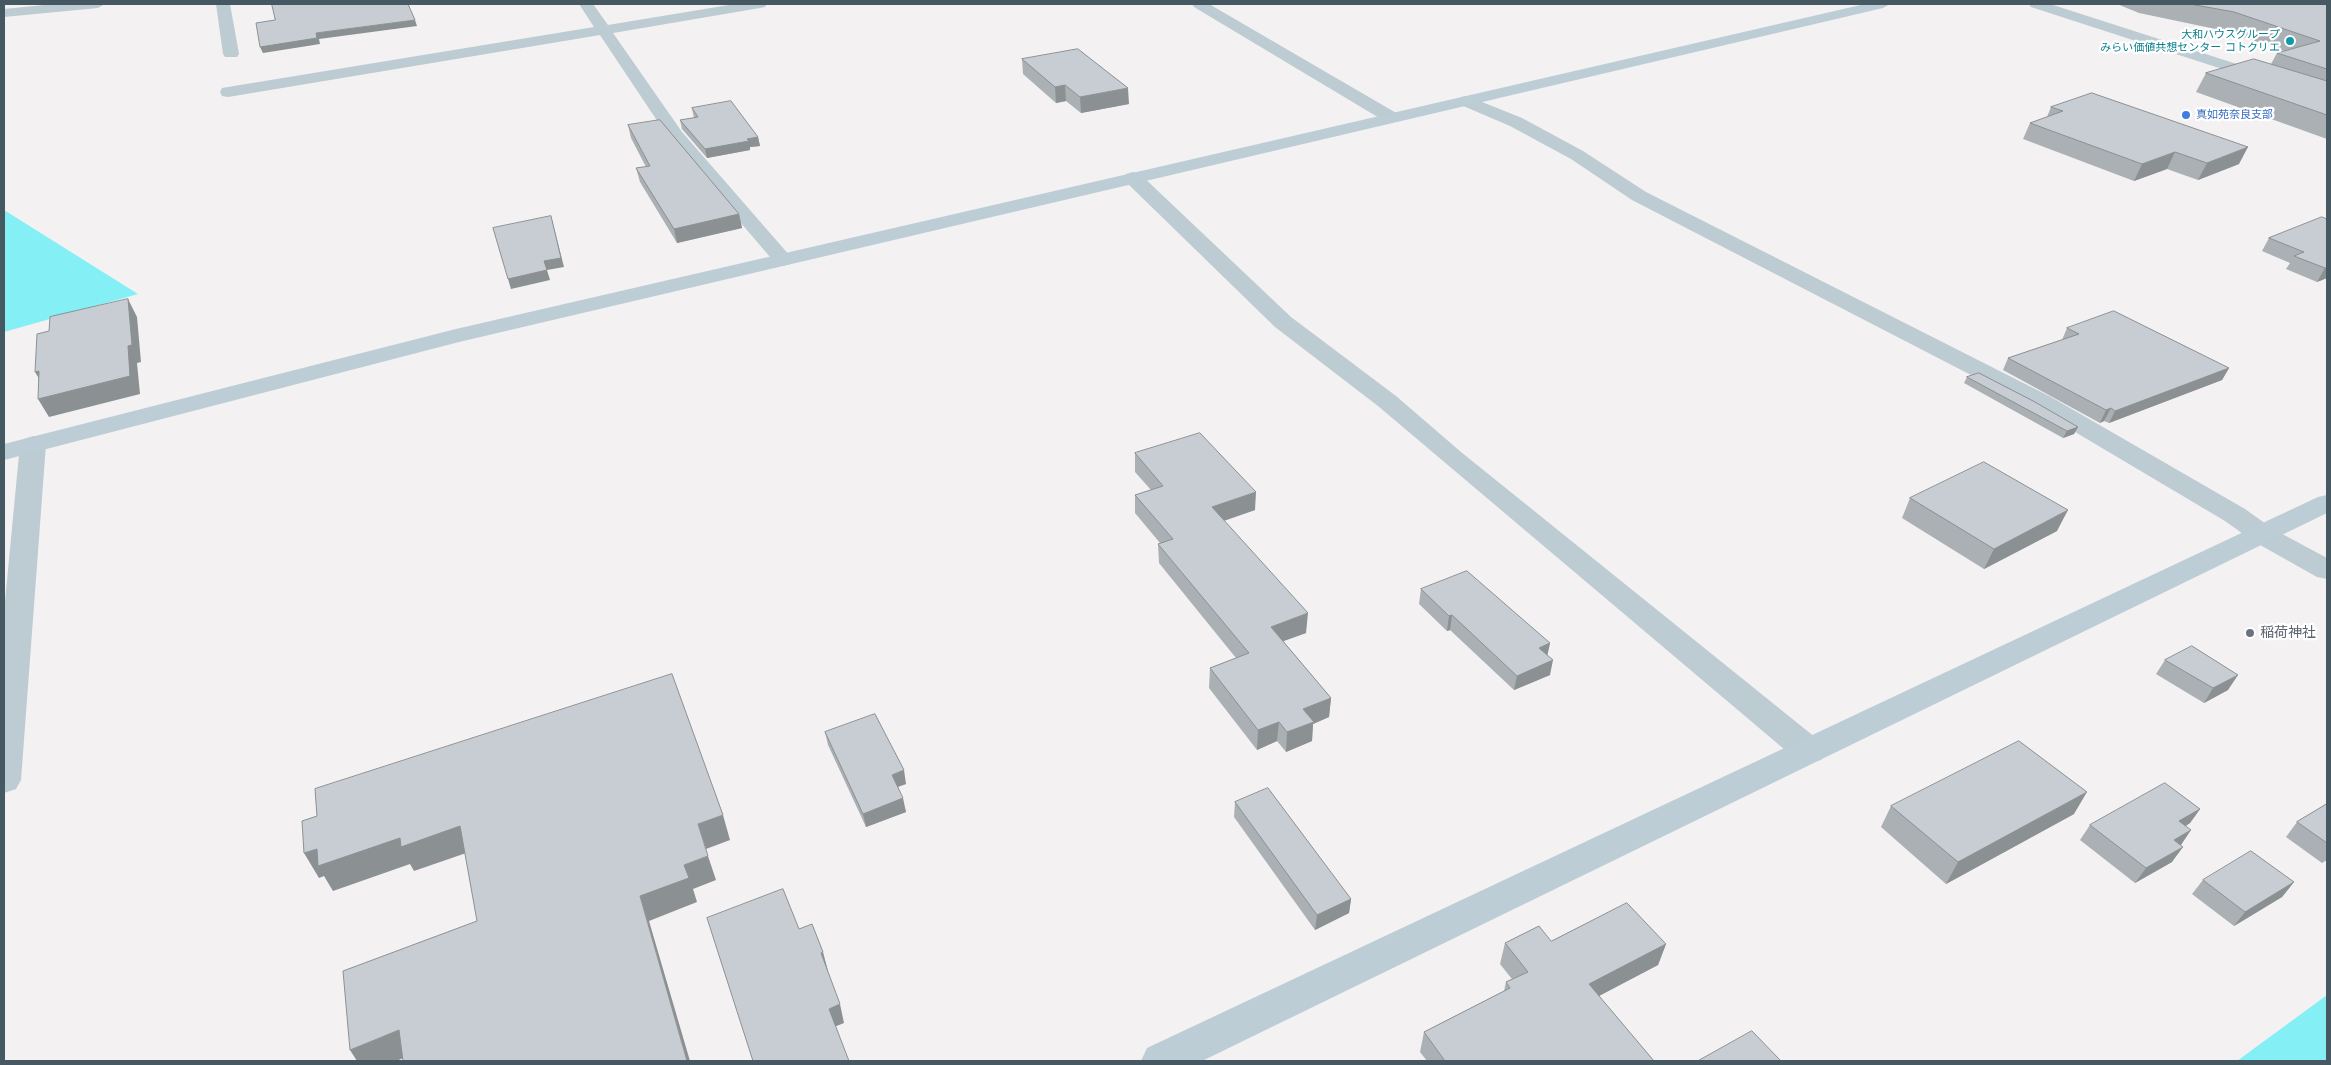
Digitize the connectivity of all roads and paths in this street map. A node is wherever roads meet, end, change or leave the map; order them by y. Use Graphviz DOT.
graph roads {
  1 [pos="98,4"];
  2 [pos="223,4"];
  3 [pos="586,4"];
  4 [pos="760,4"];
  5 [pos="1199,4"];
  6 [pos="1883,4"];
  7 [pos="2036,4"];
  8 [pos="4,13"];
  9 [pos="602,30"];
  10 [pos="231,54"];
  11 [pos="228,92"];
  12 [pos="2327,98"];
  13 [pos="1467,101"];
  14 [pos="1392,118"];
  15 [pos="1133,178"];
  16 [pos="783,260"];
  17 [pos="33,444"];
  18 [pos="4,452"];
  19 [pos="2327,503"];
  20 [pos="2263,534"];
  21 [pos="2327,570"];
  22 [pos="1809,751"];
  23 [pos="4,780"];
  24 [pos="1161,1061"];
  1 -- 8 [label="street"];
  2 -- 10 [label="street"];
  3 -- 9 [label="street"];
  4 -- 9 [label="street"];
  5 -- 14 [label="street"];
  6 -- 13 [label="street"];
  7 -- 12 [label="street"];
  9 -- 11 [label="street"];
  9 -- 16 [label="street"];
  13 -- 14 [label="street"];
  13 -- 20 [label="street"];
  14 -- 15 [label="street"];
  15 -- 16 [label="street"];
  15 -- 22 [label="street"];
  16 -- 17 [label="street"];
  17 -- 18 [label="street"];
  17 -- 23 [label="street"];
  19 -- 20 [label="street"];
  20 -- 21 [label="street"];
  20 -- 22 [label="street"];
  22 -- 24 [label="street"];
}
